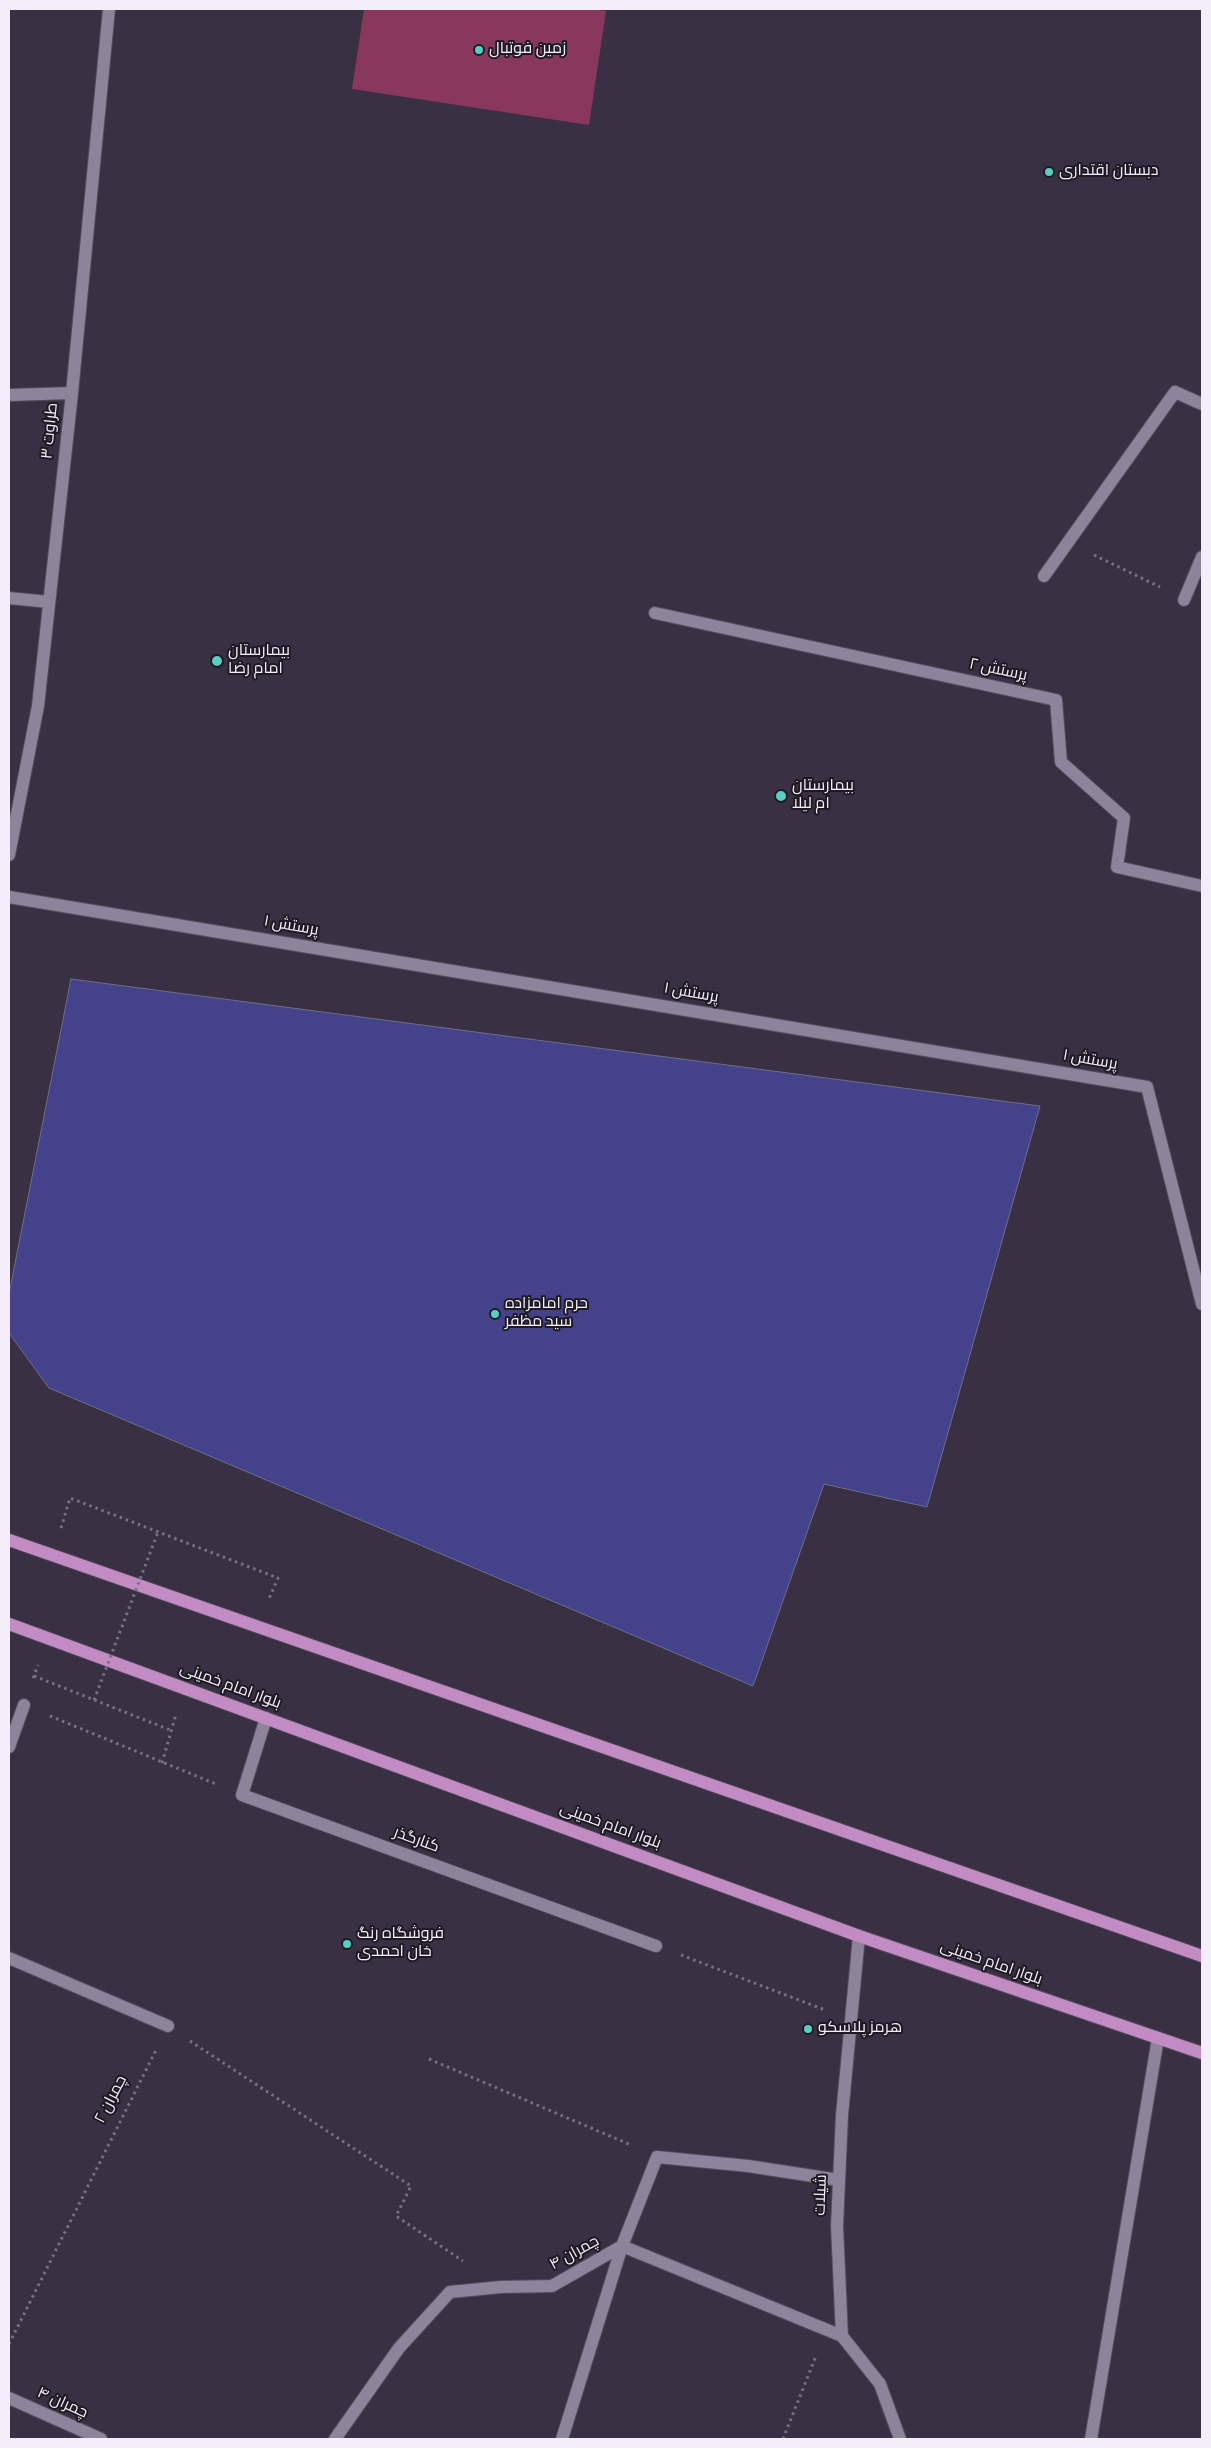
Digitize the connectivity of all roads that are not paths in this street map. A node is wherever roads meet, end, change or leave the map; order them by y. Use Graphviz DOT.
graph roads {
  1 [pos="109,9"];
  2 [pos="72,393"];
  3 [pos="9,395"];
  4 [pos="1202,404"];
  5 [pos="1202,557"];
  6 [pos="1044,576"];
  7 [pos="9,598"];
  8 [pos="1184,600"];
  9 [pos="50,602"];
  10 [pos="655,613"];
  11 [pos="9,855"];
  12 [pos="1202,886"];
  13 [pos="9,896"];
  14 [pos="1202,1304"];
  15 [pos="9,1540"];
  16 [pos="9,1624"];
  17 [pos="24,1705"];
  18 [pos="266,1718"];
  19 [pos="9,1746"];
  20 [pos="859,1936"];
  21 [pos="656,1946"];
  22 [pos="1202,1956"];
  23 [pos="9,1958"];
  24 [pos="168,2026"];
  25 [pos="1158,2038"];
  26 [pos="1202,2053"];
  27 [pos="839,2180"];
  28 [pos="622,2246"];
  29 [pos="842,2336"];
  30 [pos="9,2398"];
  31 [pos="101,2439"];
  32 [pos="335,2439"];
  33 [pos="562,2439"];
  34 [pos="900,2439"];
  35 [pos="1091,2439"];
  1 -- 2 [label="street, طراوت ۳"];
  2 -- 3 [label="street"];
  2 -- 9 [label="street, طراوت ۳"];
  4 -- 6 [label="street"];
  5 -- 8 [label="street"];
  7 -- 9 [label="street"];
  9 -- 11 [label="street, طراوت ۳"];
  10 -- 12 [label="street, پرستش ۲"];
  13 -- 14 [label="street, پرستش ۱"];
  15 -- 22 [label="main road"];
  16 -- 18 [label="main road, بلوار امام خمینی"];
  17 -- 19 [label="street"];
  18 -- 20 [label="main road, بلوار امام خمینی"];
  18 -- 21 [label="street, کنارگذر"];
  20 -- 25 [label="main road, بلوار امام خمینی"];
  20 -- 27 [label="street, شیلات"];
  23 -- 24 [label="street"];
  25 -- 26 [label="main road, بلوار امام خمینی"];
  25 -- 35 [label="street"];
  27 -- 28 [label="street, چمران ۴"];
  27 -- 29 [label="street, شیلات"];
  28 -- 29 [label="street"];
  28 -- 32 [label="street, چمران ۴"];
  28 -- 33 [label="street"];
  29 -- 34 [label="street"];
  30 -- 31 [label="street, چمران ۴"];
}
